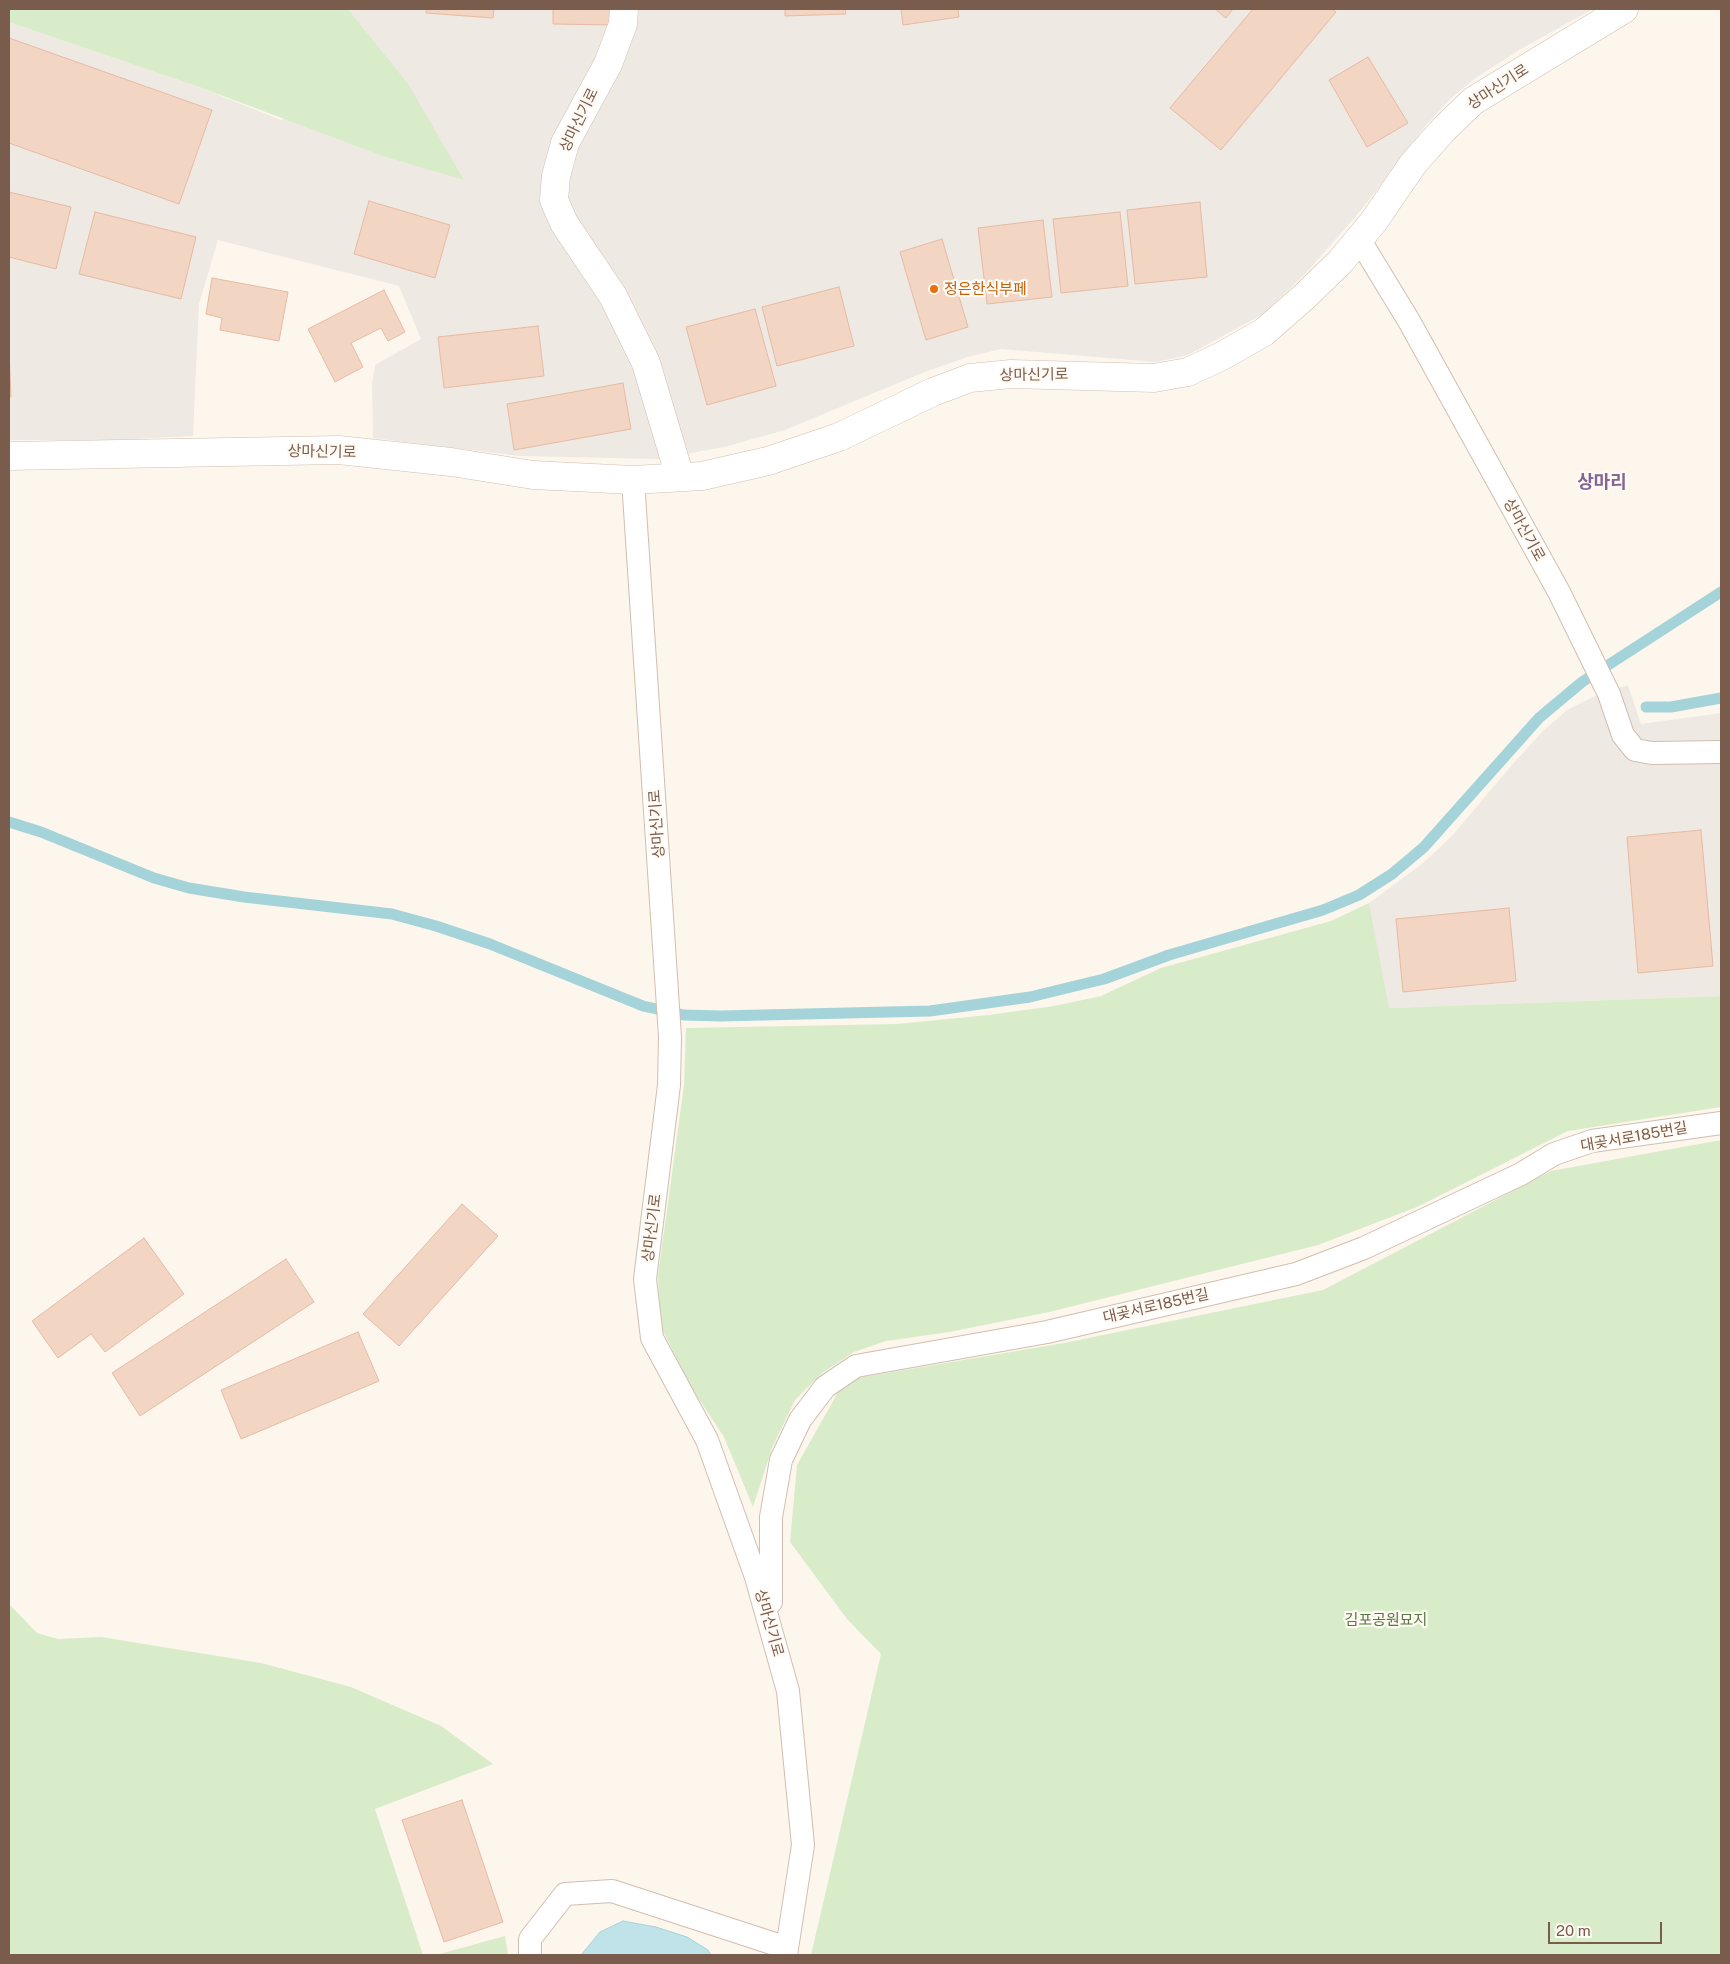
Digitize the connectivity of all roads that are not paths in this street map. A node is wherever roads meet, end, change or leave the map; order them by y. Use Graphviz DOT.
graph roads {
  1 [pos="624,9"];
  2 [pos="1624,9"];
  3 [pos="1359,239"];
  4 [pos="9,456"];
  5 [pos="680,478"];
  6 [pos="633,480"];
  7 [pos="1721,752"];
  8 [pos="1721,1123"];
  9 [pos="771,1628"];
  10 [pos="786,1952"];
  11 [pos="530,1955"];
  1 -- 5 [label="street, 상마신기로"];
  2 -- 3 [label="street, 상마신기로"];
  3 -- 5 [label="street, 상마신기로"];
  3 -- 7 [label="lane, 상마신기로"];
  4 -- 6 [label="street, 상마신기로"];
  5 -- 6 [label="street, 상마신기로"];
  6 -- 9 [label="lane, 상마신기로"];
  8 -- 9 [label="lane, 대곶서로185번길"];
  9 -- 10 [label="lane, 상마신기로"];
  10 -- 11 [label="lane, 상마신기로"];
}
